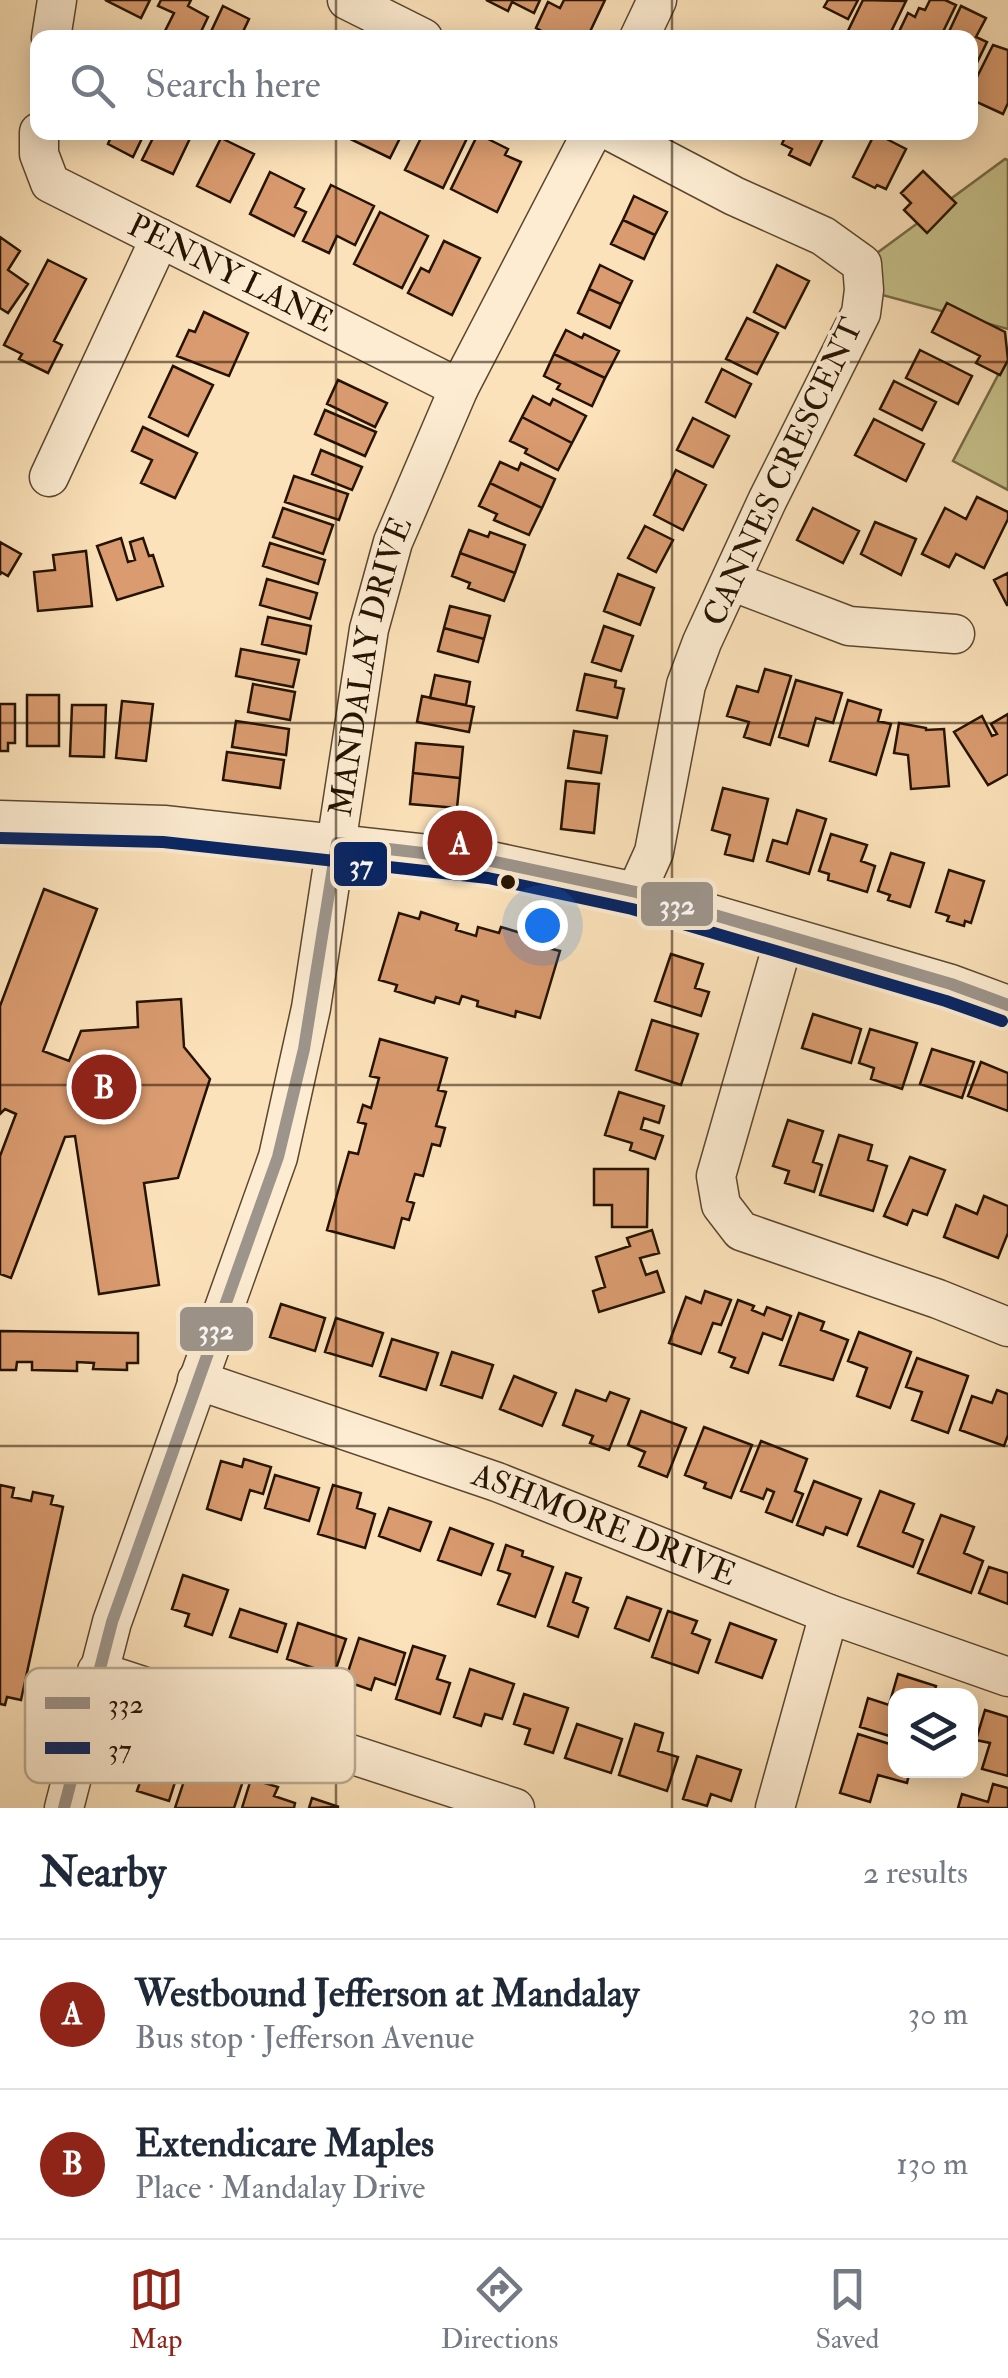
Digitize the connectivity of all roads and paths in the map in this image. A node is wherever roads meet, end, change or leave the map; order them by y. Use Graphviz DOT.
graph roads {
  1 [pos="57,0"];
  2 [pos="347,0"];
  3 [pos="657,0"];
  4 [pos="52,30"];
  5 [pos="407,30"];
  6 [pos="642,30"];
  7 [pos="39,140"];
  8 [pos="588,140"];
  9 [pos="627,140"];
  10 [pos="160,238"];
  11 [pos="460,388"];
  12 [pos="49,477"];
  13 [pos="732,581"];
  14 [pos="955,634"];
  15 [pos="0,820"];
  16 [pos="338,843"];
  17 [pos="636,892"];
  18 [pos="785,936"];
  19 [pos="1008,1006"];
  20 [pos="1008,1327"];
  21 [pos="197,1380"];
  22 [pos="829,1614"];
  23 [pos="98,1668"];
  24 [pos="1008,1677"];
  25 [pos="355,1756"];
  26 [pos="70,1783"];
  27 [pos="64,1808"];
  28 [pos="515,1808"];
  29 [pos="774,1808"];
  1 -- 4 [label="street"];
  2 -- 5 [label="street"];
  3 -- 6 [label="street"];
  7 -- 10 [label="street, PENNY LANE"];
  8 -- 11 [label="street, MANDALAY DRIVE"];
  9 -- 13 [label="street, CANNES CRESCENT"];
  10 -- 11 [label="street, PENNY LANE"];
  10 -- 12 [label="street"];
  11 -- 16 [label="street, MANDALAY DRIVE"];
  13 -- 14 [label="street"];
  13 -- 17 [label="street, CANNES CRESCENT"];
  15 -- 16 [label="street"];
  16 -- 17 [label="street"];
  16 -- 21 [label="street, MANDALAY DRIVE"];
  17 -- 18 [label="street"];
  18 -- 19 [label="street"];
  18 -- 20 [label="street"];
  21 -- 22 [label="street, ASHMORE DRIVE"];
  21 -- 23 [label="street, MANDALAY DRIVE"];
  22 -- 24 [label="street, ASHMORE DRIVE"];
  22 -- 29 [label="street"];
  25 -- 28 [label="street"];
  26 -- 27 [label="street, MANDALAY DRIVE"];
}
